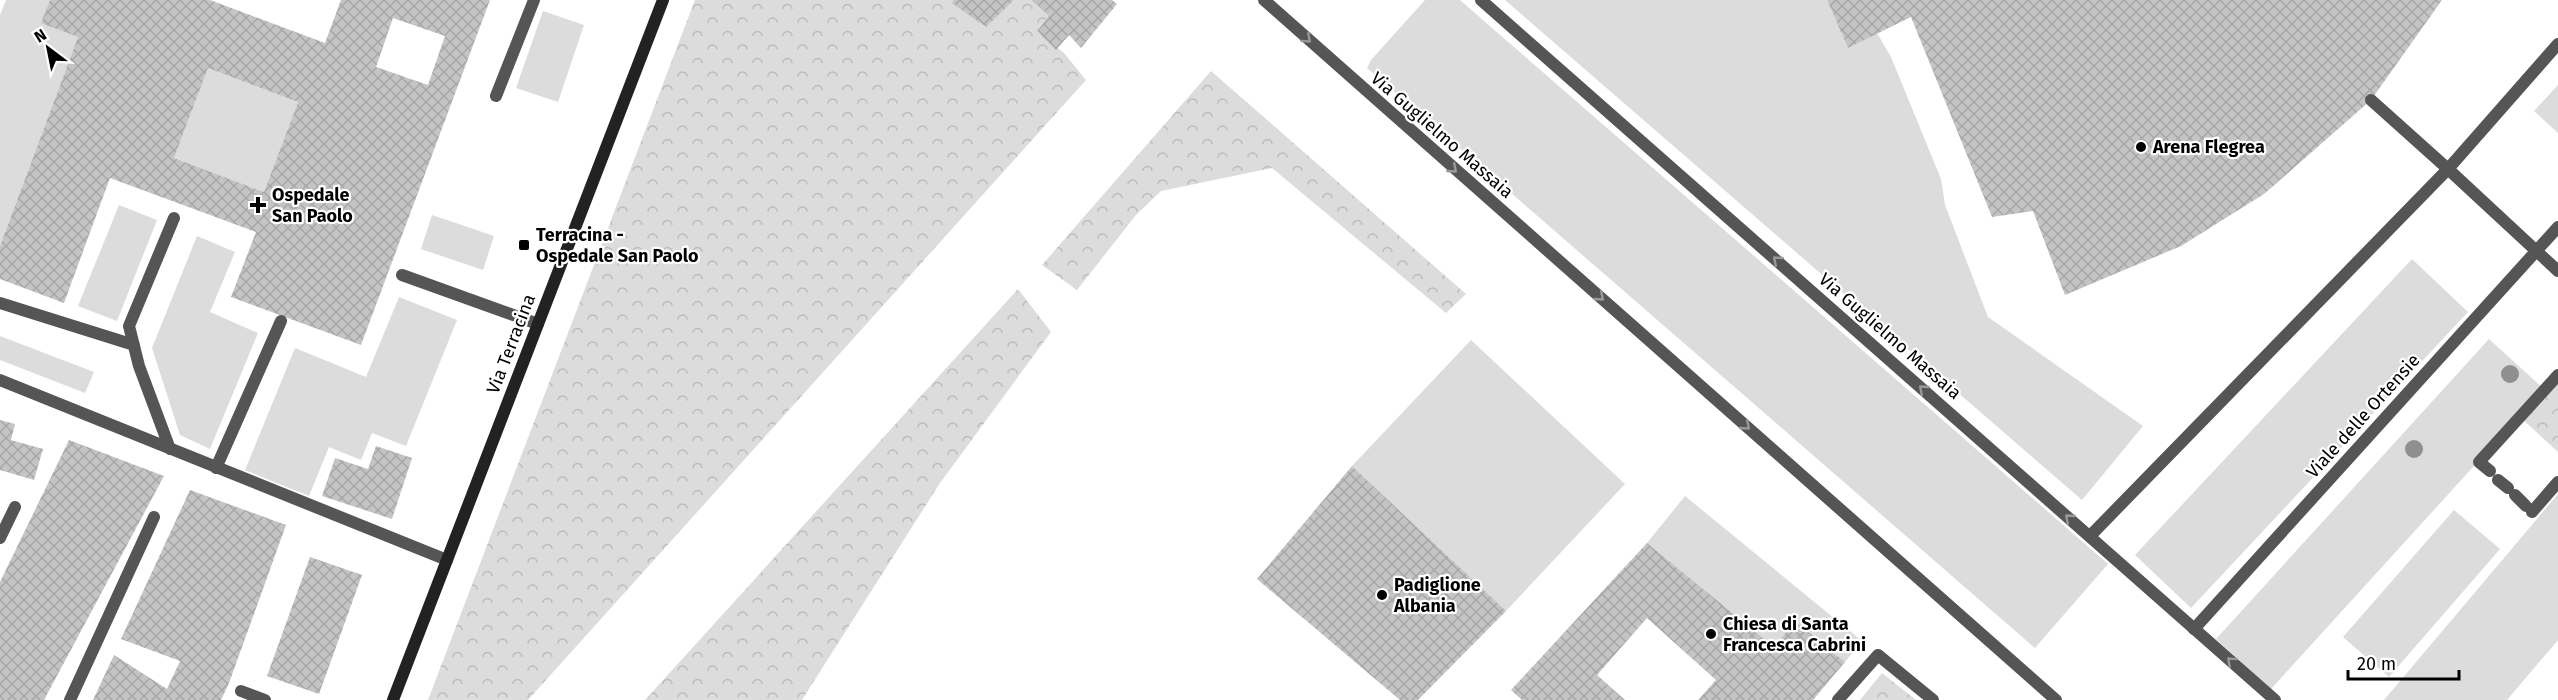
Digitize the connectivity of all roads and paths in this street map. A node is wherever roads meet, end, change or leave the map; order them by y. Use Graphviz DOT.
graph roads {
  1 [pos="534,0"];
  2 [pos="663,0"];
  3 [pos="1264,0"];
  4 [pos="1481,0"];
  5 [pos="2558,44"];
  6 [pos="496,96"];
  7 [pos="2371,100"];
  8 [pos="2448,169"];
  9 [pos="174,218"];
  10 [pos="2558,228"];
  11 [pos="2536,251"];
  12 [pos="2558,271"];
  13 [pos="402,275"];
  14 [pos="0,303"];
  15 [pos="281,321"];
  16 [pos="538,324"];
  17 [pos="134,345"];
  18 [pos="2558,375"];
  19 [pos="0,380"];
  20 [pos="170,449"];
  21 [pos="216,468"];
  22 [pos="2558,482"];
  23 [pos="15,507"];
  24 [pos="154,516"];
  25 [pos="2090,536"];
  26 [pos="0,538"];
  27 [pos="447,560"];
  28 [pos="2194,629"];
  29 [pos="241,691"];
  30 [pos="70,700"];
  31 [pos="265,700"];
  32 [pos="393,700"];
  33 [pos="1838,700"];
  34 [pos="1933,700"];
  35 [pos="2056,700"];
  36 [pos="2275,700"];
  1 -- 6 [label="street"];
  2 -- 16 [label="main road, Via Terracina"];
  3 -- 35 [label="street, Via Guglielmo Massaia, one-way"];
  25 -- 4 [label="street, Via Guglielmo Massaia, one-way"];
  5 -- 8 [label="street"];
  7 -- 8 [label="street"];
  8 -- 11 [label="street"];
  8 -- 25 [label="street"];
  9 -- 17 [label="street"];
  10 -- 11 [label="street, Viale delle Ortensie"];
  11 -- 12 [label="street"];
  11 -- 28 [label="street, Viale delle Ortensie"];
  13 -- 16 [label="street"];
  14 -- 17 [label="street"];
  15 -- 21 [label="street"];
  16 -- 27 [label="main road, Via Terracina"];
  17 -- 20 [label="street"];
  18 -- 22 [label="street"];
  19 -- 20 [label="street"];
  20 -- 21 [label="street"];
  21 -- 27 [label="street"];
  23 -- 26 [label="street"];
  24 -- 30 [label="street"];
  25 -- 28 [label="street, Via Guglielmo Massaia"];
  27 -- 32 [label="main road, Via Terracina"];
  36 -- 28 [label="street, Via Guglielmo Massaia, one-way"];
  29 -- 31 [label="street"];
  33 -- 34 [label="street"];
}
